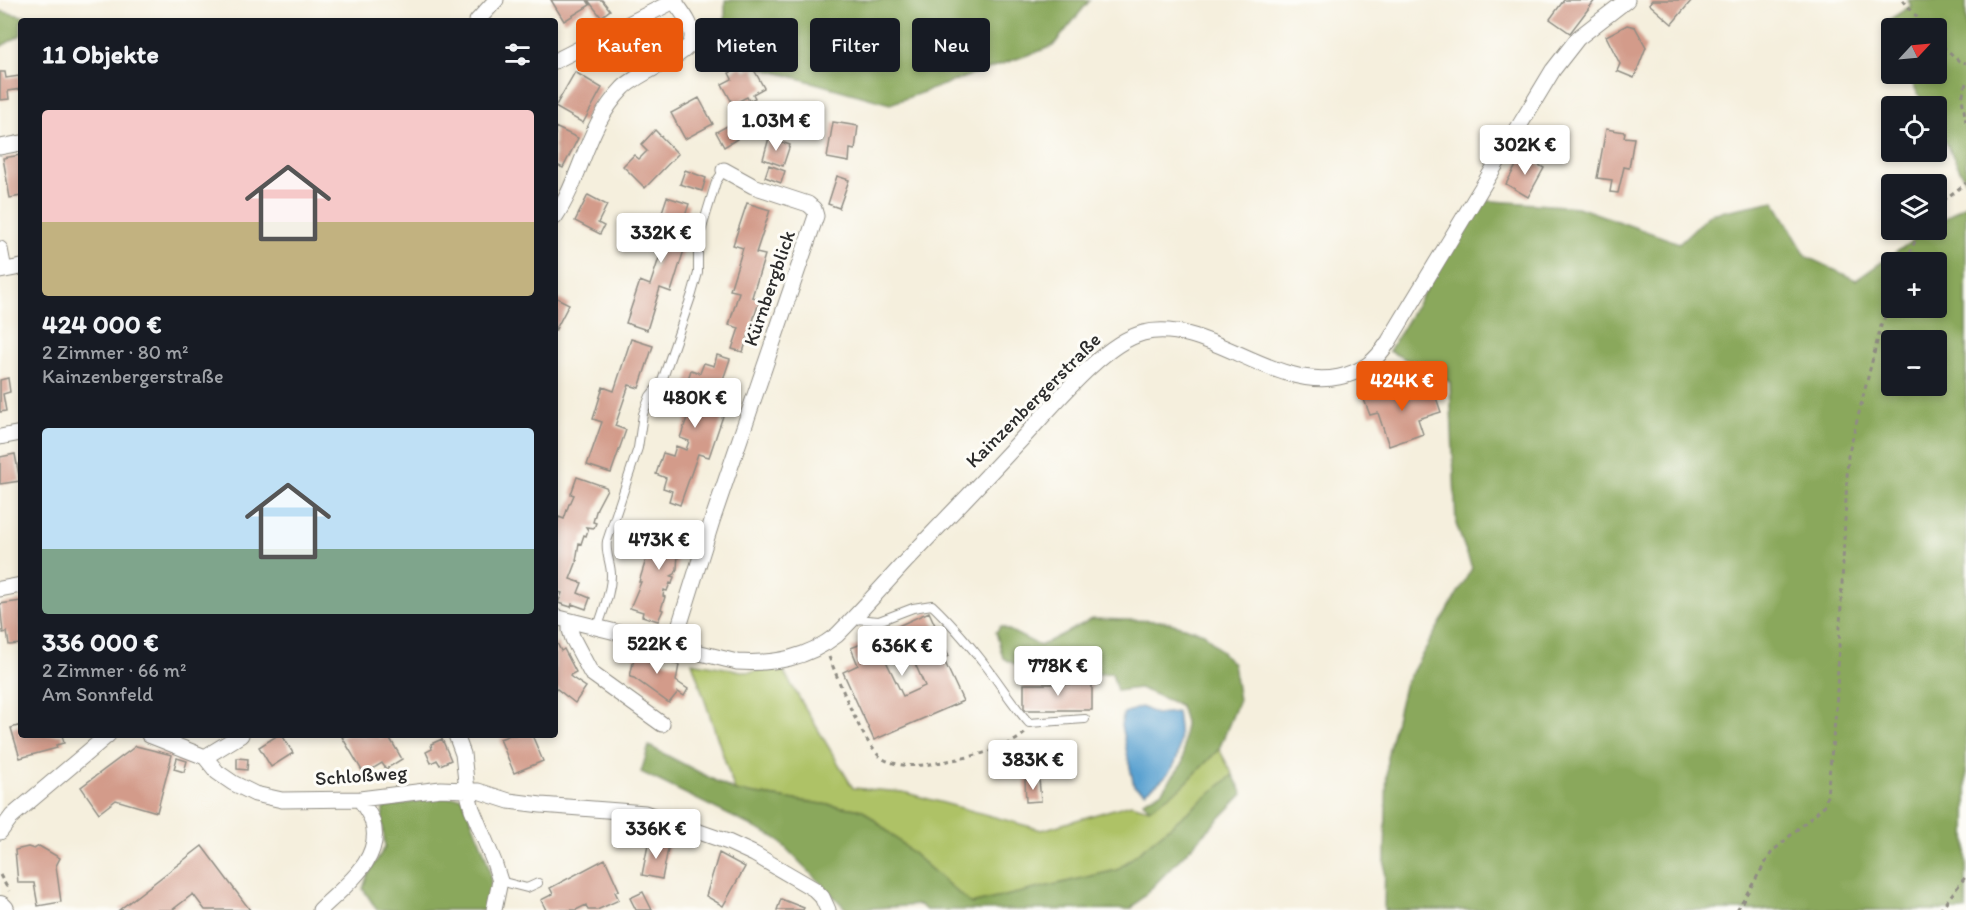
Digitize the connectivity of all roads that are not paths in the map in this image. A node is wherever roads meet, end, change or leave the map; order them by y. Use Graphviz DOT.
graph roads {
  1 [pos="496,0"];
  2 [pos="675,0"];
  3 [pos="1627,0"];
  4 [pos="480,18"];
  5 [pos="558,59"];
  6 [pos="18,144"];
  7 [pos="0,147"];
  8 [pos="724,170"];
  9 [pos="558,211"];
  10 [pos="0,249"];
  11 [pos="18,267"];
  12 [pos="2,270"];
  13 [pos="18,434"];
  14 [pos="0,437"];
  15 [pos="18,586"];
  16 [pos="0,589"];
  17 [pos="854,618"];
  18 [pos="563,619"];
  19 [pos="598,627"];
  20 [pos="673,646"];
  21 [pos="1086,719"];
  22 [pos="662,724"];
  23 [pos="104,738"];
  24 [pos="158,738"];
  25 [pos="236,738"];
  26 [pos="457,738"];
  27 [pos="205,757"];
  28 [pos="467,790"];
  29 [pos="360,799"];
  30 [pos="6,818"];
  31 [pos="0,832"];
  32 [pos="500,881"];
  33 [pos="538,883"];
  34 [pos="320,910"];
  35 [pos="494,910"];
  36 [pos="828,910"];
  1 -- 4 [label="street"];
  2 -- 5 [label="street"];
  2 -- 9 [label="street"];
  3 -- 17 [label="street, Kainzenbergerstraße"];
  6 -- 7 [label="street"];
  8 -- 19 [label="lane"];
  8 -- 20 [label="street, Kürnbergblick"];
  10 -- 12 [label="street"];
  11 -- 12 [label="street"];
  13 -- 14 [label="street"];
  15 -- 16 [label="street"];
  17 -- 20 [label="street, Kainzenbergerstraße"];
  17 -- 21 [label="lane"];
  18 -- 19 [label="street, Kainzenbergerstraße"];
  18 -- 22 [label="street"];
  19 -- 20 [label="street, Kainzenbergerstraße"];
  23 -- 30 [label="street"];
  24 -- 27 [label="street, Schloßweg"];
  25 -- 27 [label="street"];
  26 -- 28 [label="street"];
  27 -- 29 [label="street, Schloßweg"];
  28 -- 29 [label="street, Schloßweg"];
  28 -- 32 [label="street"];
  28 -- 36 [label="street, Schloßweg"];
  29 -- 34 [label="street"];
  30 -- 31 [label="street"];
  32 -- 33 [label="lane"];
  32 -- 35 [label="street"];
}
